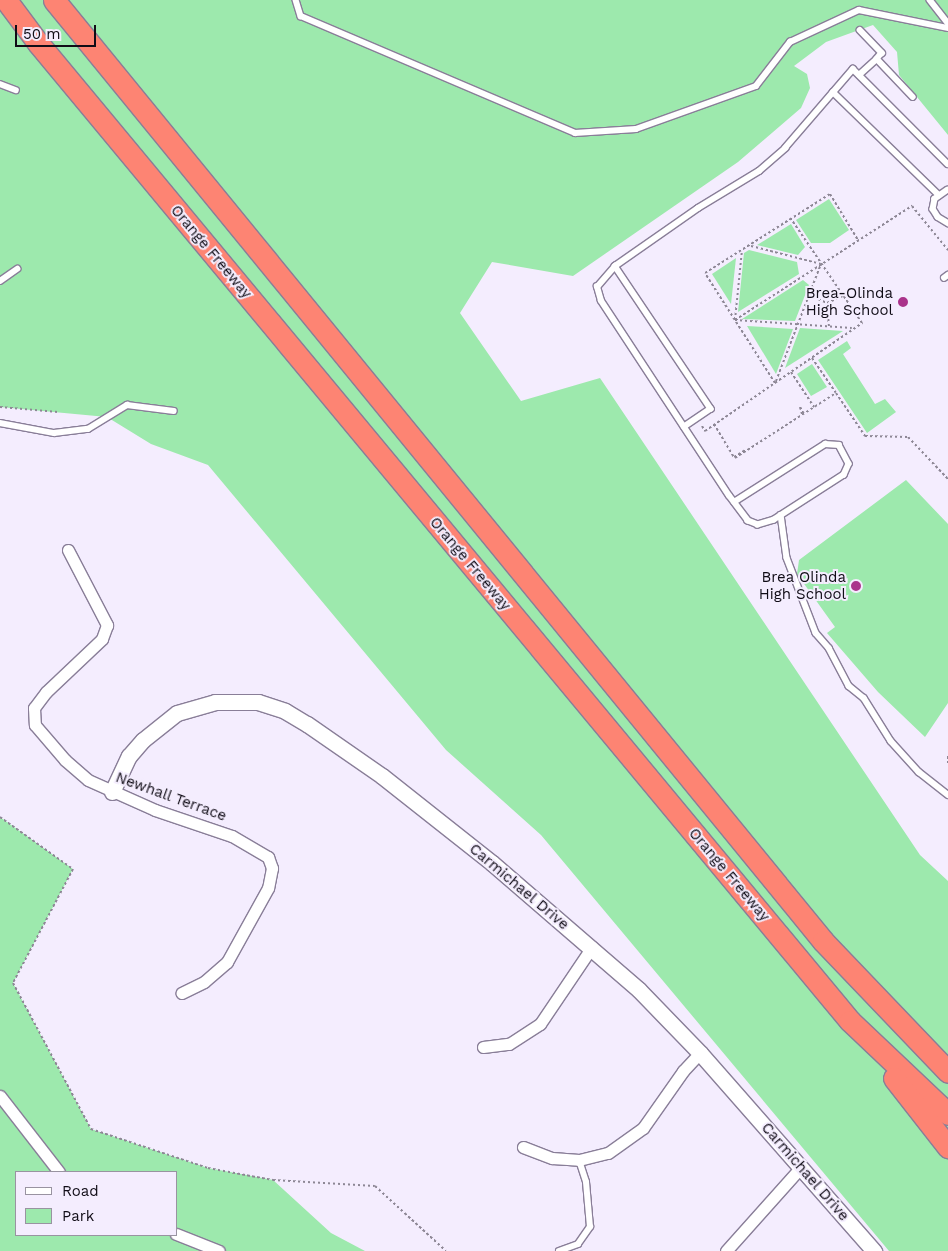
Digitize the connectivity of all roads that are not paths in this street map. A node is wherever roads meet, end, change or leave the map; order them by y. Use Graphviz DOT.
graph roads {
  1 [pos="6,0"];
  2 [pos="54,0"];
  3 [pos="296,0"];
  4 [pos="930,0"];
  5 [pos="948,24"];
  6 [pos="948,28"];
  7 [pos="860,30"];
  8 [pos="877,59"];
  9 [pos="859,75"];
  10 [pos="0,84"];
  11 [pos="16,90"];
  12 [pos="833,92"];
  13 [pos="913,97"];
  14 [pos="948,164"];
  15 [pos="948,190"];
  16 [pos="939,195"];
  17 [pos="948,222"];
  18 [pos="615,266"];
  19 [pos="17,268"];
  20 [pos="0,282"];
  21 [pos="174,411"];
  22 [pos="0,423"];
  23 [pos="684,427"];
  24 [pos="734,502"];
  25 [pos="781,516"];
  26 [pos="68,550"];
  27 [pos="112,792"];
  28 [pos="948,795"];
  29 [pos="823,941"];
  30 [pos="592,947"];
  31 [pos="181,993"];
  32 [pos="850,1021"];
  33 [pos="483,1047"];
  34 [pos="948,1050"];
  35 [pos="700,1053"];
  36 [pos="948,1072"];
  37 [pos="0,1096"];
  38 [pos="948,1114"];
  39 [pos="523,1147"];
  40 [pos="948,1147"];
  41 [pos="580,1160"];
  42 [pos="801,1166"];
  43 [pos="58,1171"];
  44 [pos="178,1235"];
  45 [pos="219,1251"];
  46 [pos="559,1251"];
  47 [pos="726,1251"];
  48 [pos="874,1251"];
  1 -- 32 [label="highway, Orange Freeway"];
  2 -- 29 [label="highway, Orange Freeway"];
  3 -- 6 [label="lane"];
  4 -- 5 [label="lane"];
  7 -- 8 [label="lane"];
  8 -- 9 [label="lane"];
  8 -- 13 [label="lane"];
  9 -- 12 [label="lane"];
  9 -- 14 [label="lane"];
  10 -- 11 [label="lane"];
  12 -- 16 [label="lane"];
  12 -- 18 [label="lane"];
  15 -- 16 [label="lane"];
  16 -- 17 [label="lane"];
  18 -- 23 [label="lane"];
  18 -- 23 [label="lane"];
  19 -- 20 [label="lane"];
  21 -- 22 [label="lane"];
  23 -- 24 [label="lane"];
  24 -- 25 [label="lane"];
  24 -- 25 [label="lane"];
  25 -- 28 [label="lane"];
  26 -- 27 [label="street, Newhall Terrace"];
  27 -- 30 [label="street, Carmichael Drive"];
  27 -- 31 [label="street, Newhall Terrace"];
  29 -- 34 [label="highway"];
  29 -- 36 [label="highway, Orange Freeway"];
  30 -- 33 [label="street"];
  30 -- 35 [label="street, Carmichael Drive"];
  32 -- 38 [label="highway, Orange Freeway"];
  32 -- 40 [label="highway"];
  35 -- 41 [label="street"];
  35 -- 42 [label="street, Carmichael Drive"];
  37 -- 43 [label="street"];
  39 -- 41 [label="street"];
  41 -- 46 [label="lane"];
  42 -- 47 [label="street"];
  42 -- 48 [label="street, Carmichael Drive"];
  44 -- 45 [label="street"];
}
